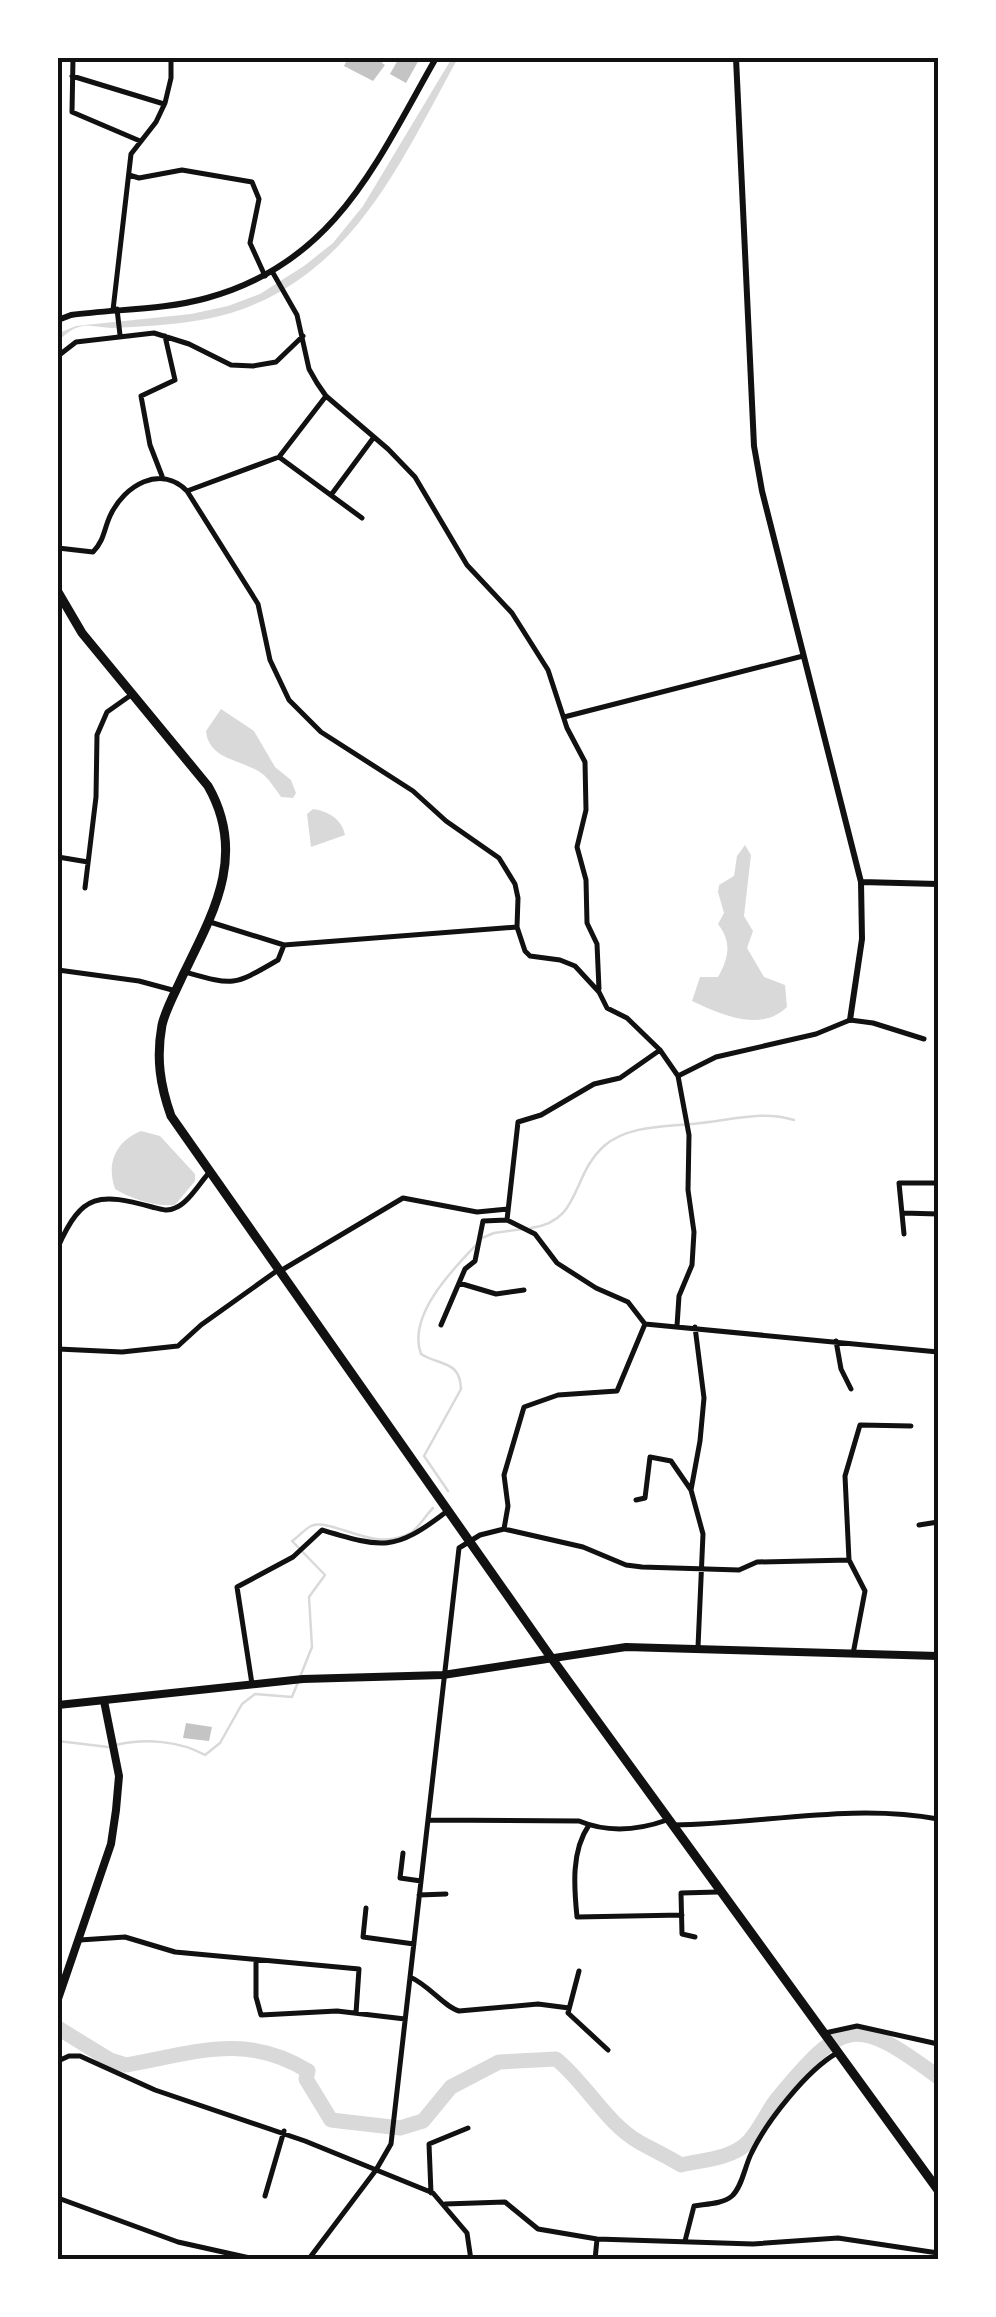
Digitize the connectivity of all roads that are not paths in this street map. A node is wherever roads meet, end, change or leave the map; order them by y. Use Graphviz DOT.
graph roads {
  1 [pos="73,58"];
  2 [pos="169,58"];
  3 [pos="436,58"];
  4 [pos="736,58"];
  5 [pos="72,76"];
  6 [pos="164,104"];
  7 [pos="140,141"];
  8 [pos="129,175"];
  9 [pos="271,276"];
  10 [pos="116,311"];
  11 [pos="58,320"];
  12 [pos="120,333"];
  13 [pos="166,336"];
  14 [pos="303,336"];
  15 [pos="58,356"];
  16 [pos="326,396"];
  17 [pos="374,436"];
  18 [pos="279,457"];
  19 [pos="162,476"];
  20 [pos="187,491"];
  21 [pos="331,495"];
  22 [pos="362,518"];
  23 [pos="58,548"];
  24 [pos="58,592"];
  25 [pos="804,656"];
  26 [pos="131,695"];
  27 [pos="564,717"];
  28 [pos="58,858"];
  29 [pos="88,862"];
  30 [pos="861,882"];
  31 [pos="938,884"];
  32 [pos="85,888"];
  33 [pos="209,922"];
  34 [pos="517,926"];
  35 [pos="284,945"];
  36 [pos="58,970"];
  37 [pos="185,972"];
  38 [pos="176,991"];
  39 [pos="599,992"];
  40 [pos="850,1020"];
  41 [pos="924,1039"];
  42 [pos="660,1050"];
  43 [pos="678,1076"];
  44 [pos="208,1174"];
  45 [pos="938,1183"];
  46 [pos="508,1210"];
  47 [pos="903,1213"];
  48 [pos="938,1214"];
  49 [pos="507,1220"];
  50 [pos="904,1234"];
  51 [pos="58,1247"];
  52 [pos="279,1271"];
  53 [pos="458,1283"];
  54 [pos="524,1290"];
  55 [pos="645,1324"];
  56 [pos="441,1325"];
  57 [pos="677,1326"];
  58 [pos="695,1327"];
  59 [pos="836,1341"];
  60 [pos="58,1349"];
  61 [pos="938,1352"];
  62 [pos="851,1390"];
  63 [pos="911,1426"];
  64 [pos="691,1490"];
  65 [pos="636,1500"];
  66 [pos="447,1510"];
  67 [pos="938,1522"];
  68 [pos="919,1525"];
  69 [pos="504,1529"];
  70 [pos="468,1541"];
  71 [pos="849,1560"];
  72 [pos="703,1571"];
  73 [pos="698,1648"];
  74 [pos="853,1654"];
  75 [pos="550,1656"];
  76 [pos="938,1656"];
  77 [pos="443,1675"];
  78 [pos="252,1684"];
  79 [pos="104,1701"];
  80 [pos="58,1705"];
  81 [pos="938,1818"];
  82 [pos="428,1820"];
  83 [pos="672,1821"];
  84 [pos="589,1826"];
  85 [pos="403,1853"];
  86 [pos="421,1881"];
  87 [pos="723,1892"];
  88 [pos="446,1894"];
  89 [pos="420,1895"];
  90 [pos="366,1908"];
  91 [pos="682,1915"];
  92 [pos="695,1938"];
  93 [pos="77,1940"];
  94 [pos="414,1944"];
  95 [pos="256,1960"];
  96 [pos="578,1971"];
  97 [pos="410,1977"];
  98 [pos="58,1999"];
  99 [pos="569,2008"];
  100 [pos="356,2013"];
  101 [pos="405,2020"];
  102 [pos="826,2034"];
  103 [pos="938,2044"];
  104 [pos="608,2050"];
  105 [pos="837,2051"];
  106 [pos="58,2061"];
  107 [pos="468,2128"];
  108 [pos="284,2133"];
  109 [pos="376,2170"];
  110 [pos="938,2190"];
  111 [pos="431,2193"];
  112 [pos="264,2196"];
  113 [pos="58,2198"];
  114 [pos="444,2204"];
  115 [pos="597,2239"];
  116 [pos="684,2241"];
  117 [pos="938,2253"];
  118 [pos="259,2260"];
  119 [pos="308,2260"];
  120 [pos="471,2260"];
  121 [pos="595,2260"];
  1 -- 5 [label="street"];
  2 -- 6 [label="street"];
  3 -- 9 [label="street"];
  4 -- 25 [label="street"];
  5 -- 6 [label="street"];
  5 -- 7 [label="street"];
  6 -- 7 [label="street"];
  7 -- 8 [label="street"];
  8 -- 9 [label="street"];
  8 -- 10 [label="street"];
  9 -- 10 [label="street"];
  9 -- 14 [label="street"];
  10 -- 11 [label="street"];
  10 -- 12 [label="street"];
  12 -- 13 [label="street"];
  12 -- 15 [label="street"];
  13 -- 14 [label="street"];
  13 -- 19 [label="street"];
  14 -- 16 [label="street"];
  16 -- 17 [label="street"];
  16 -- 18 [label="street"];
  17 -- 21 [label="street"];
  17 -- 27 [label="street"];
  18 -- 20 [label="street"];
  18 -- 21 [label="street"];
  19 -- 20 [label="street"];
  19 -- 23 [label="street"];
  20 -- 34 [label="street"];
  21 -- 22 [label="street"];
  24 -- 26 [label="highway"];
  25 -- 27 [label="street"];
  25 -- 30 [label="street"];
  26 -- 29 [label="street"];
  26 -- 33 [label="highway"];
  27 -- 39 [label="street"];
  28 -- 29 [label="street"];
  29 -- 32 [label="street"];
  30 -- 31 [label="street"];
  30 -- 40 [label="street"];
  33 -- 35 [label="street"];
  33 -- 37 [label="highway"];
  34 -- 35 [label="street"];
  34 -- 39 [label="street"];
  35 -- 37 [label="street"];
  36 -- 38 [label="street"];
  37 -- 38 [label="highway"];
  38 -- 44 [label="highway"];
  39 -- 42 [label="street"];
  40 -- 41 [label="street"];
  40 -- 43 [label="street"];
  42 -- 43 [label="street"];
  42 -- 46 [label="street"];
  43 -- 57 [label="street"];
  44 -- 51 [label="street"];
  44 -- 52 [label="highway"];
  45 -- 47 [label="street"];
  46 -- 49 [label="street"];
  46 -- 52 [label="street"];
  47 -- 48 [label="street"];
  47 -- 50 [label="street"];
  49 -- 53 [label="street"];
  49 -- 55 [label="street"];
  52 -- 60 [label="street"];
  52 -- 66 [label="highway"];
  53 -- 54 [label="street"];
  53 -- 56 [label="street"];
  55 -- 57 [label="street"];
  55 -- 69 [label="street"];
  57 -- 58 [label="street"];
  58 -- 59 [label="street"];
  58 -- 64 [label="street"];
  59 -- 61 [label="street"];
  59 -- 62 [label="street"];
  63 -- 71 [label="street"];
  64 -- 65 [label="street"];
  64 -- 72 [label="street"];
  66 -- 70 [label="highway"];
  66 -- 78 [label="street"];
  67 -- 68 [label="street"];
  69 -- 70 [label="street"];
  69 -- 72 [label="street"];
  70 -- 75 [label="highway"];
  70 -- 77 [label="street"];
  71 -- 72 [label="street"];
  71 -- 74 [label="street"];
  72 -- 73 [label="street"];
  73 -- 74 [label="main road"];
  73 -- 75 [label="main road"];
  74 -- 76 [label="main road"];
  75 -- 77 [label="main road"];
  75 -- 83 [label="highway"];
  77 -- 78 [label="main road"];
  77 -- 82 [label="street"];
  78 -- 79 [label="main road"];
  79 -- 80 [label="main road"];
  79 -- 93 [label="main road"];
  81 -- 83 [label="street"];
  82 -- 84 [label="street"];
  82 -- 86 [label="street"];
  83 -- 84 [label="street"];
  83 -- 87 [label="highway"];
  84 -- 91 [label="street"];
  85 -- 86 [label="street"];
  86 -- 89 [label="street"];
  87 -- 91 [label="street"];
  87 -- 102 [label="highway"];
  88 -- 89 [label="street"];
  89 -- 94 [label="street"];
  90 -- 94 [label="street"];
  91 -- 92 [label="street"];
  93 -- 95 [label="street"];
  93 -- 98 [label="main road"];
  94 -- 97 [label="street"];
  95 -- 100 [label="street"];
  95 -- 100 [label="street"];
  96 -- 99 [label="street"];
  97 -- 99 [label="street"];
  97 -- 101 [label="street"];
  99 -- 104 [label="street"];
  100 -- 101 [label="street"];
  101 -- 109 [label="street"];
  102 -- 103 [label="street"];
  102 -- 105 [label="highway"];
  105 -- 110 [label="highway"];
  105 -- 116 [label="street"];
  106 -- 108 [label="street"];
  107 -- 111 [label="street"];
  108 -- 109 [label="street"];
  108 -- 112 [label="street"];
  109 -- 111 [label="street"];
  109 -- 119 [label="street"];
  111 -- 114 [label="street"];
  113 -- 118 [label="street"];
  114 -- 115 [label="street"];
  114 -- 120 [label="street"];
  115 -- 116 [label="street"];
  115 -- 121 [label="street"];
  116 -- 117 [label="street"];
}
